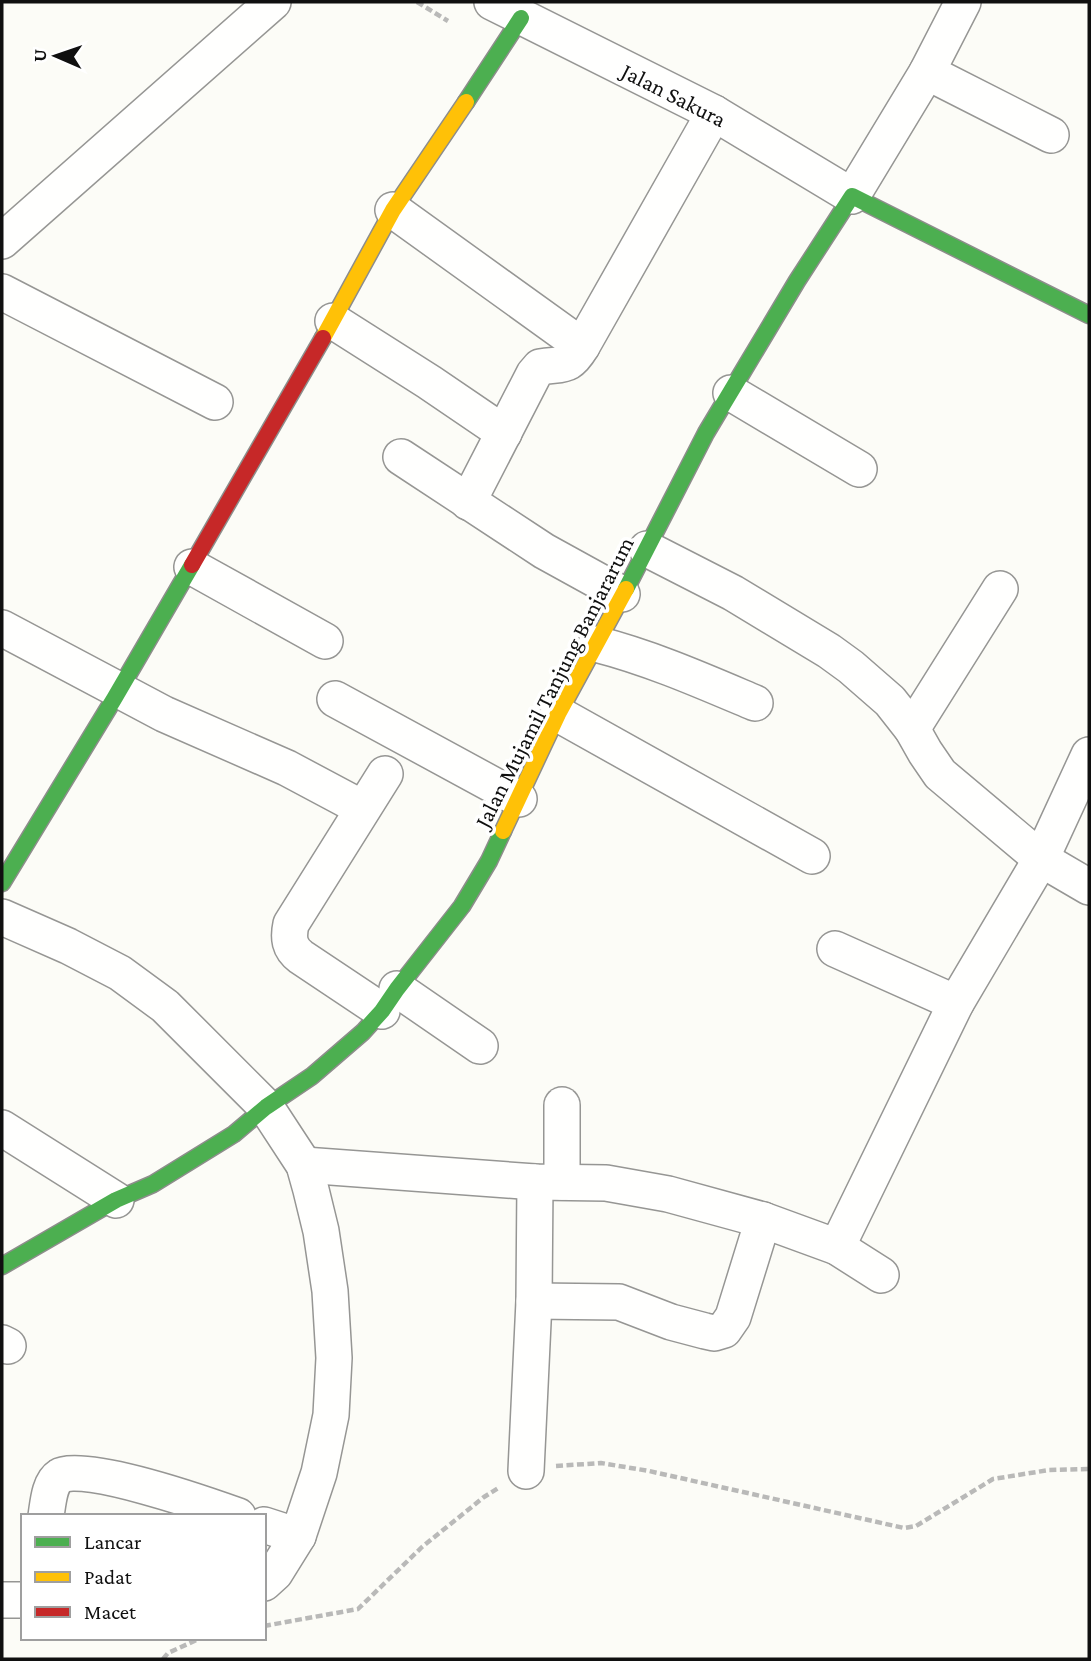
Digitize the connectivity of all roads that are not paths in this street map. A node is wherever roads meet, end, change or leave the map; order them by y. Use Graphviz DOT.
graph roads {
  1 [pos="274,2"];
  2 [pos="963,2"];
  3 [pos="507,10"];
  4 [pos="927,72"];
  5 [pos="714,114"];
  6 [pos="1051,135"];
  7 [pos="852,196"];
  8 [pos="393,210"];
  9 [pos="2,241"];
  10 [pos="2,292"];
  11 [pos="1089,315"];
  12 [pos="333,321"];
  13 [pos="582,346"];
  14 [pos="731,393"];
  15 [pos="215,402"];
  16 [pos="504,433"];
  17 [pos="401,457"];
  18 [pos="859,469"];
  19 [pos="468,502"];
  20 [pos="647,549"];
  21 [pos="192,568"];
  22 [pos="1000,589"];
  23 [pos="622,594"];
  24 [pos="2,628"];
  25 [pos="325,641"];
  26 [pos="596,644"];
  27 [pos="119,690"];
  28 [pos="335,699"];
  29 [pos="755,703"];
  30 [pos="558,714"];
  31 [pos="912,729"];
  32 [pos="1089,755"];
  33 [pos="384,774"];
  34 [pos="519,799"];
  35 [pos="362,808"];
  36 [pos="812,856"];
  37 [pos="1041,859"];
  38 [pos="2,883"];
  39 [pos="1089,887"];
  40 [pos="2,917"];
  41 [pos="835,949"];
  42 [pos="390,1000"];
  43 [pos="956,1003"];
  44 [pos="480,1045"];
  45 [pos="562,1105"];
  46 [pos="266,1107"];
  47 [pos="2,1128"];
  48 [pos="304,1165"];
  49 [pos="549,1182"];
  50 [pos="116,1200"];
  51 [pos="763,1220"];
  52 [pos="837,1247"];
  53 [pos="2,1266"];
  54 [pos="881,1275"];
  55 [pos="534,1301"];
  56 [pos="526,1471"];
  57 [pos="46,1514"];
  58 [pos="232,1514"];
  59 [pos="266,1526"];
  60 [pos="298,1536"];
  61 [pos="266,1581"];
  62 [pos="2,1600"];
  63 [pos="21,1600"];
  1 -- 9 [label="street"];
  2 -- 4 [label="street"];
  3 -- 5 [label="street, Jalan Sakura"];
  3 -- 8 [label="street"];
  4 -- 6 [label="street"];
  4 -- 7 [label="street"];
  5 -- 7 [label="street, Jalan Sakura"];
  5 -- 13 [label="street"];
  7 -- 11 [label="street"];
  7 -- 14 [label="street, Jalan Mujamil Tanjung Banjararum"];
  8 -- 12 [label="street"];
  8 -- 13 [label="street"];
  10 -- 15 [label="street"];
  12 -- 16 [label="street"];
  12 -- 21 [label="street"];
  13 -- 16 [label="street"];
  14 -- 18 [label="street"];
  14 -- 20 [label="street, Jalan Mujamil Tanjung Banjararum"];
  16 -- 19 [label="street"];
  17 -- 19 [label="street"];
  19 -- 23 [label="street"];
  20 -- 23 [label="street, Jalan Mujamil Tanjung Banjararum"];
  20 -- 31 [label="street"];
  21 -- 25 [label="street"];
  21 -- 27 [label="street"];
  22 -- 31 [label="street"];
  23 -- 26 [label="street, Jalan Mujamil Tanjung Banjararum"];
  24 -- 27 [label="street"];
  26 -- 29 [label="street"];
  26 -- 30 [label="street, Jalan Mujamil Tanjung Banjararum"];
  27 -- 35 [label="street"];
  27 -- 38 [label="street"];
  28 -- 34 [label="street"];
  30 -- 34 [label="street, Jalan Mujamil Tanjung Banjararum"];
  30 -- 36 [label="street"];
  31 -- 37 [label="street"];
  32 -- 37 [label="street"];
  33 -- 35 [label="street"];
  34 -- 42 [label="street, Jalan Mujamil Tanjung Banjararum"];
  35 -- 42 [label="street"];
  37 -- 39 [label="street"];
  37 -- 43 [label="street"];
  40 -- 46 [label="street"];
  41 -- 43 [label="street"];
  42 -- 44 [label="street"];
  42 -- 46 [label="street, Jalan Mujamil Tanjung Banjararum"];
  43 -- 52 [label="street"];
  45 -- 49 [label="street"];
  46 -- 48 [label="street"];
  46 -- 50 [label="street, Jalan Mujamil Tanjung Banjararum"];
  47 -- 50 [label="street"];
  48 -- 49 [label="street"];
  48 -- 60 [label="street"];
  49 -- 51 [label="street"];
  49 -- 55 [label="street"];
  50 -- 53 [label="street, Jalan Mujamil Tanjung Banjararum"];
  51 -- 52 [label="street"];
  51 -- 55 [label="street"];
  52 -- 54 [label="street"];
  55 -- 56 [label="street"];
  57 -- 58 [label="street"];
  59 -- 60 [label="street"];
  60 -- 61 [label="street"];
  62 -- 63 [label="street"];
}
